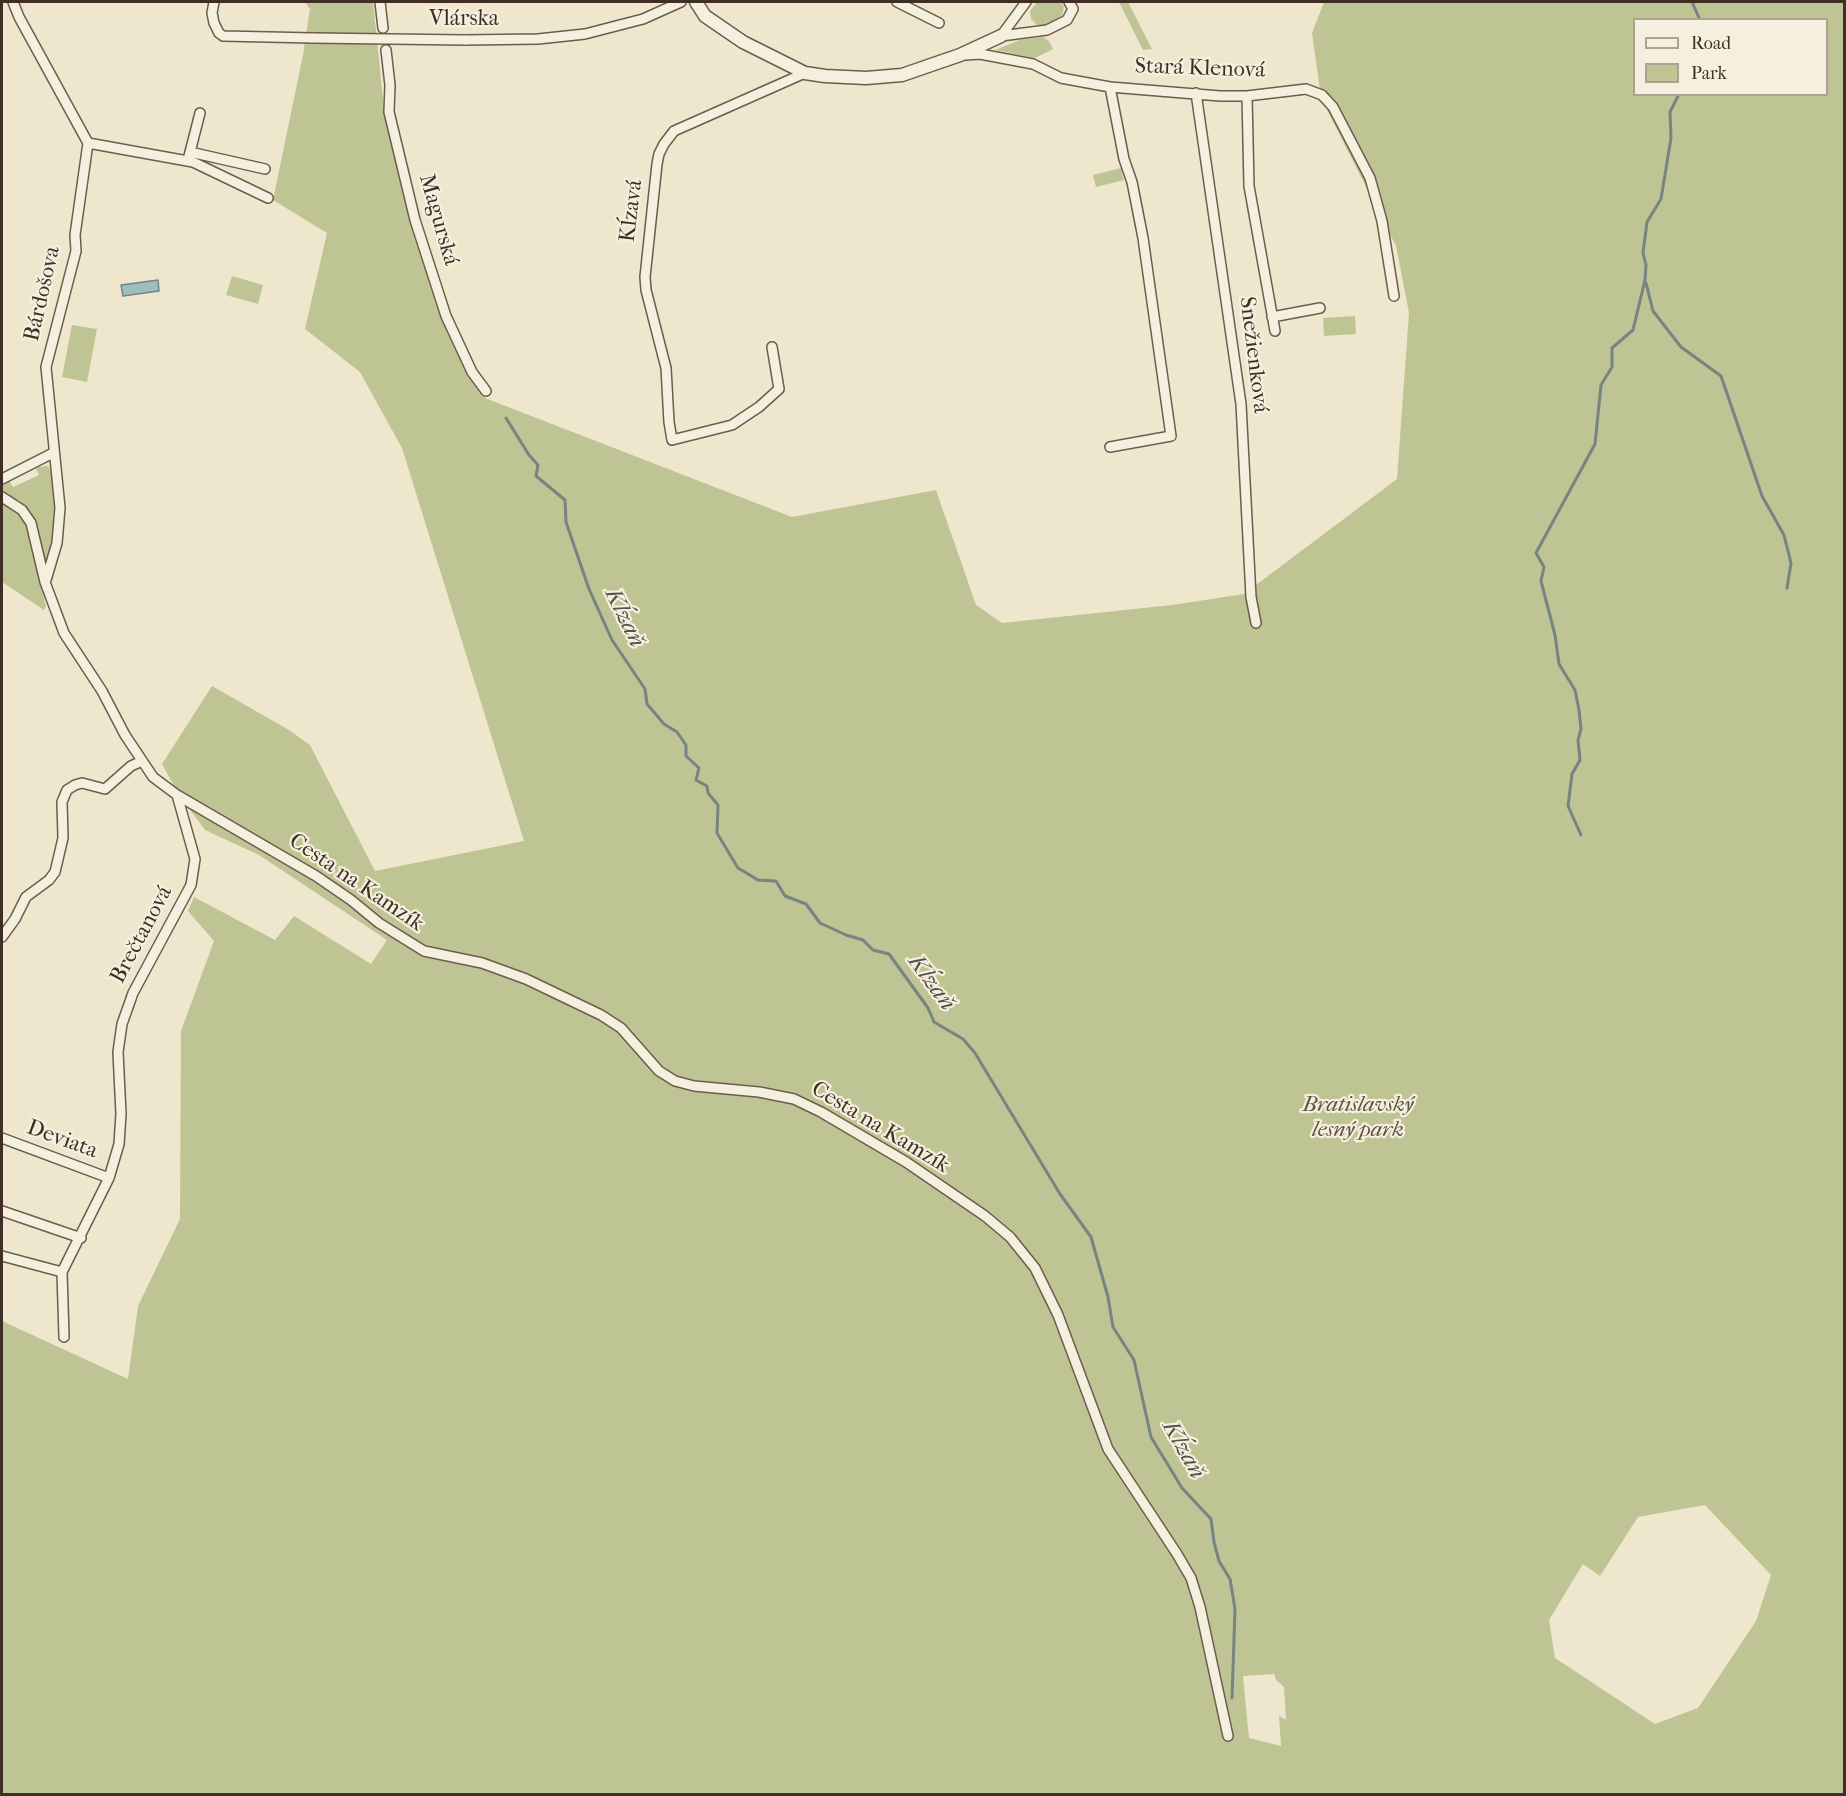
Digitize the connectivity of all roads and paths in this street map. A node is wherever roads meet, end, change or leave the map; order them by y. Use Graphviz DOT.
graph roads {
  1 [pos="13,2"];
  2 [pos="214,2"];
  3 [pos="380,2"];
  4 [pos="681,2"];
  5 [pos="696,2"];
  6 [pos="897,2"];
  7 [pos="1026,2"];
  8 [pos="1069,2"];
  9 [pos="939,23"];
  10 [pos="383,28"];
  11 [pos="1001,36"];
  12 [pos="386,50"];
  13 [pos="960,55"];
  14 [pos="806,72"];
  15 [pos="1110,87"];
  16 [pos="1197,93"];
  17 [pos="1246,96"];
  18 [pos="200,113"];
  19 [pos="88,143"];
  20 [pos="189,156"];
  21 [pos="265,169"];
  22 [pos="268,198"];
  23 [pos="1394,296"];
  24 [pos="1320,308"];
  25 [pos="1272,317"];
  26 [pos="1275,331"];
  27 [pos="772,347"];
  28 [pos="486,391"];
  29 [pos="1110,447"];
  30 [pos="53,453"];
  31 [pos="2,479"];
  32 [pos="2,497"];
  33 [pos="45,582"];
  34 [pos="1256,623"];
  35 [pos="142,761"];
  36 [pos="177,795"];
  37 [pos="2,937"];
  38 [pos="2,1138"];
  39 [pos="109,1178"];
  40 [pos="2,1211"];
  41 [pos="81,1238"];
  42 [pos="2,1256"];
  43 [pos="62,1272"];
  44 [pos="64,1337"];
  45 [pos="1228,1736"];
  1 -- 19 [label="street"];
  2 -- 4 [label="street, Vlárska, bridge"];
  3 -- 10 [label="street"];
  5 -- 14 [label="street, Stará Klenová"];
  6 -- 9 [label="street"];
  7 -- 11 [label="street"];
  8 -- 11 [label="street"];
  11 -- 13 [label="street"];
  12 -- 28 [label="street, Magurská"];
  13 -- 14 [label="street, Stará Klenová"];
  13 -- 15 [label="street, Stará Klenová"];
  14 -- 27 [label="street, Kĺzavá"];
  15 -- 16 [label="street, Stará Klenová"];
  15 -- 29 [label="street, Stará Klenová"];
  16 -- 17 [label="street, Stará Klenová"];
  16 -- 34 [label="street, Snežienková"];
  17 -- 23 [label="street, Stará Klenová"];
  17 -- 25 [label="street"];
  18 -- 20 [label="street"];
  19 -- 20 [label="street"];
  19 -- 30 [label="street, Bárdošova"];
  20 -- 21 [label="street"];
  20 -- 22 [label="street"];
  24 -- 25 [label="street"];
  25 -- 26 [label="street"];
  30 -- 31 [label="street"];
  30 -- 33 [label="street"];
  32 -- 33 [label="street"];
  33 -- 35 [label="street"];
  35 -- 36 [label="street"];
  35 -- 37 [label="street"];
  36 -- 39 [label="street, Brečtanová"];
  36 -- 45 [label="street, Cesta na Kamzík"];
  38 -- 39 [label="street, Deviata"];
  39 -- 41 [label="street, Brečtanová"];
  40 -- 41 [label="street"];
  41 -- 43 [label="street, Brečtanová"];
  42 -- 43 [label="street"];
  43 -- 44 [label="street"];
}
